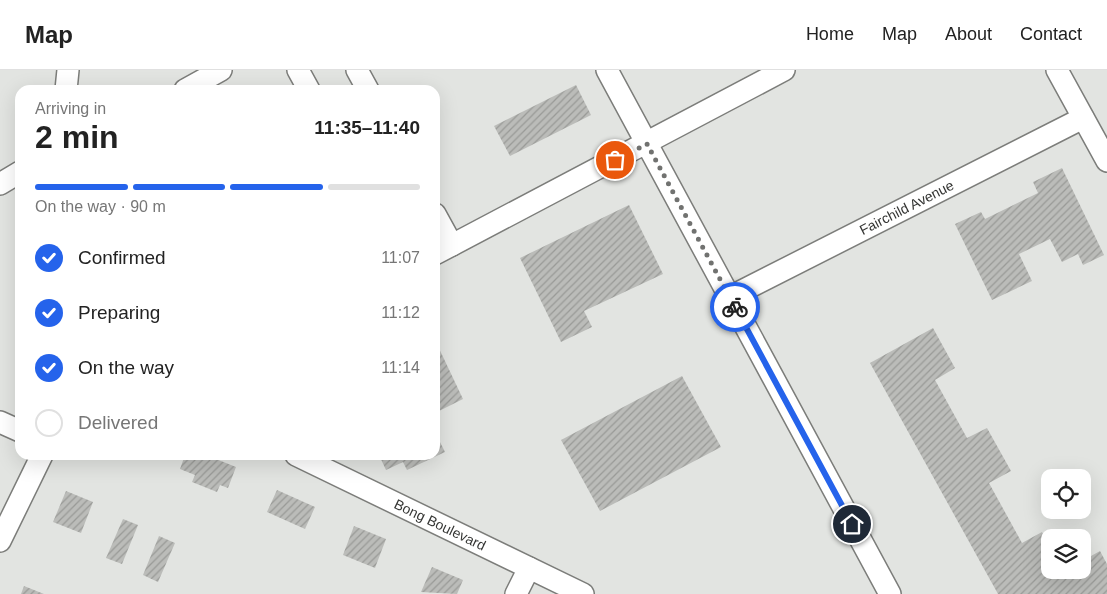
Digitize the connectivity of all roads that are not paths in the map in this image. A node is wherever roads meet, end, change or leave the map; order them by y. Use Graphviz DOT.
graph roads {
  1 [pos="68,70"];
  2 [pos="221,70"];
  3 [pos="298,70"];
  4 [pos="357,70"];
  5 [pos="607,70"];
  6 [pos="784,70"];
  7 [pos="1057,70"];
  8 [pos="66,85"];
  9 [pos="194,85"];
  10 [pos="306,85"];
  11 [pos="365,85"];
  12 [pos="1084,118"];
  13 [pos="647,144"];
  14 [pos="1107,160"];
  15 [pos="15,175"];
  16 [pos="0,184"];
  17 [pos="440,234"];
  18 [pos="444,250"];
  19 [pos="730,297"];
  20 [pos="0,422"];
  21 [pos="15,428"];
  22 [pos="40,460"];
  23 [pos="306,460"];
  24 [pos="0,541"];
  25 [pos="529,568"];
  26 [pos="516,594"];
  27 [pos="583,594"];
  28 [pos="890,594"];
  1 -- 8 [label="street"];
  2 -- 9 [label="street"];
  3 -- 10 [label="street"];
  4 -- 11 [label="street"];
  5 -- 13 [label="street"];
  6 -- 13 [label="street"];
  7 -- 12 [label="street"];
  12 -- 14 [label="street"];
  12 -- 19 [label="street, Fairchild Avenue"];
  13 -- 18 [label="street"];
  13 -- 19 [label="street"];
  15 -- 16 [label="street"];
  17 -- 18 [label="street"];
  19 -- 28 [label="street"];
  20 -- 21 [label="street"];
  22 -- 24 [label="street"];
  23 -- 25 [label="street, Bong Boulevard"];
  25 -- 26 [label="street"];
  25 -- 27 [label="street, Bong Boulevard"];
}
